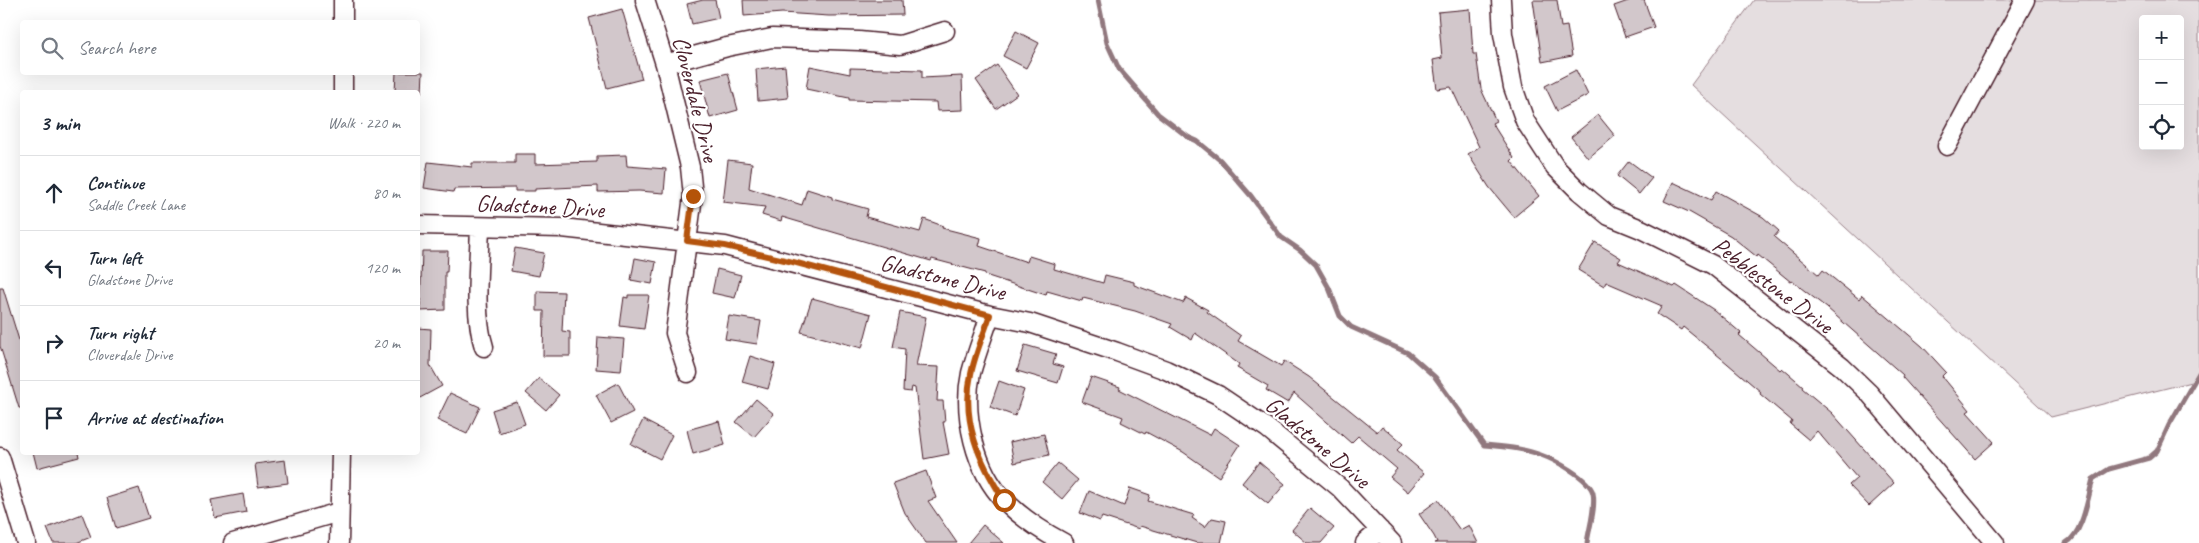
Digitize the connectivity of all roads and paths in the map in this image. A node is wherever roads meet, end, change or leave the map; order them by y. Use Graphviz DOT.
graph roads {
  1 [pos="343,0"];
  2 [pos="645,0"];
  3 [pos="1501,0"];
  4 [pos="2025,0"];
  5 [pos="343,20"];
  6 [pos="945,31"];
  7 [pos="665,64"];
  8 [pos="343,75"];
  9 [pos="343,90"];
  10 [pos="1947,146"];
  11 [pos="420,225"];
  12 [pos="480,227"];
  13 [pos="687,241"];
  14 [pos="990,315"];
  15 [pos="484,347"];
  16 [pos="688,373"];
  17 [pos="342,455"];
  18 [pos="0,457"];
  19 [pos="339,512"];
  20 [pos="1386,536"];
  21 [pos="26,543"];
  22 [pos="233,543"];
  23 [pos="339,543"];
  24 [pos="1064,543"];
  25 [pos="1365,543"];
  26 [pos="1995,543"];
  1 -- 5 [label="street"];
  2 -- 7 [label="street, Cloverdale Drive"];
  3 -- 26 [label="street, Pebblestone Drive"];
  4 -- 10 [label="street"];
  6 -- 7 [label="street"];
  7 -- 13 [label="street, Cloverdale Drive"];
  8 -- 9 [label="street"];
  11 -- 12 [label="street, Gladstone Drive"];
  12 -- 13 [label="street, Gladstone Drive"];
  12 -- 15 [label="street"];
  13 -- 14 [label="street, Gladstone Drive"];
  13 -- 16 [label="street, Cloverdale Drive"];
  14 -- 20 [label="street, Gladstone Drive"];
  14 -- 24 [label="street"];
  17 -- 19 [label="street"];
  18 -- 21 [label="street"];
  19 -- 22 [label="street"];
  19 -- 23 [label="street"];
  20 -- 25 [label="street"];
}
